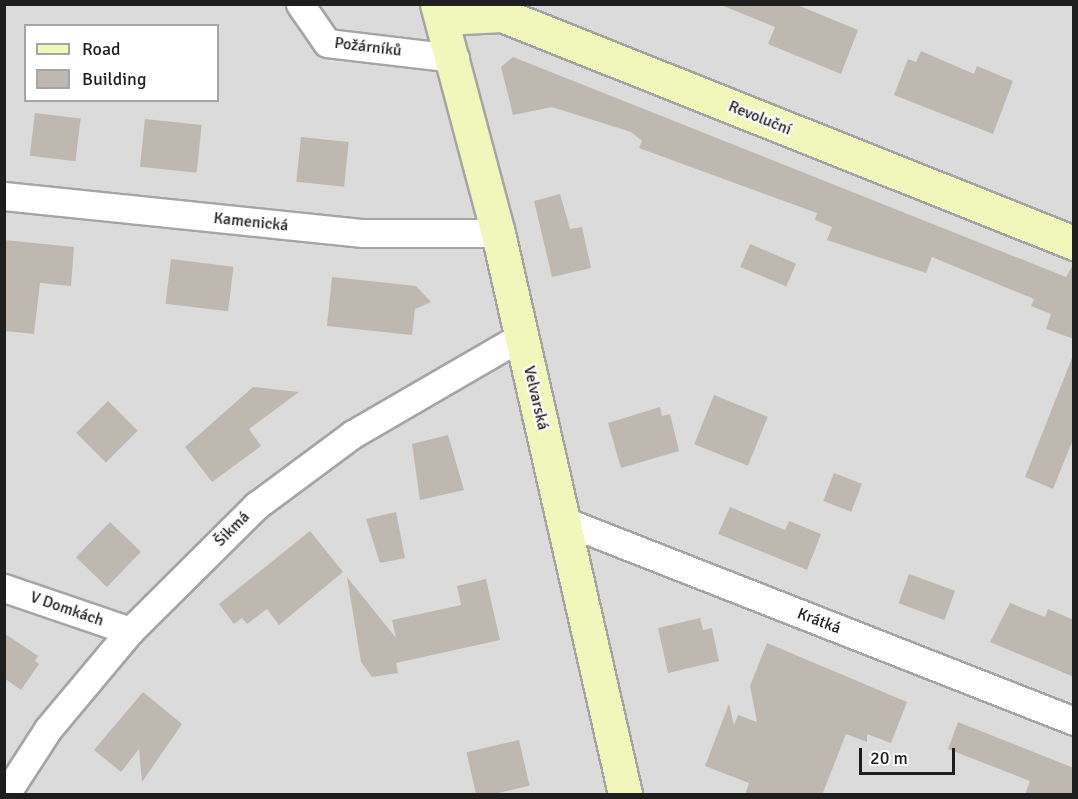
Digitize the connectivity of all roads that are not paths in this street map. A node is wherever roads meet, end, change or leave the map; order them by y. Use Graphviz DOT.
graph roads {
  1 [pos="300,4"];
  2 [pos="440,11"];
  3 [pos="455,58"];
  4 [pos="4,196"];
  5 [pos="498,233"];
  6 [pos="1074,243"];
  7 [pos="522,336"];
  8 [pos="564,521"];
  9 [pos="4,588"];
  10 [pos="129,631"];
  11 [pos="1074,721"];
  12 [pos="6,795"];
  13 [pos="625,795"];
  1 -- 3 [label="street, Požárníků"];
  2 -- 3 [label="main road, Velvarská"];
  2 -- 6 [label="main road, Revoluční"];
  3 -- 5 [label="main road, Velvarská"];
  4 -- 5 [label="street, Kamenická"];
  5 -- 7 [label="main road, Velvarská"];
  7 -- 8 [label="main road, Velvarská"];
  7 -- 10 [label="street, Šikmá"];
  8 -- 11 [label="street, Krátká"];
  8 -- 13 [label="main road, Velvarská"];
  9 -- 10 [label="street, V Domkách"];
  10 -- 12 [label="street, Šikmá"];
}
